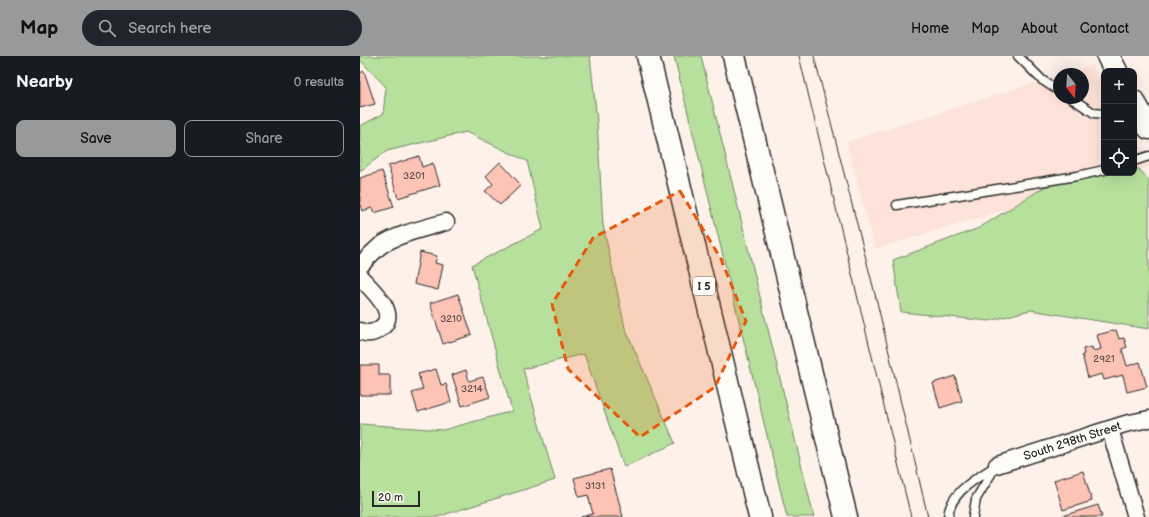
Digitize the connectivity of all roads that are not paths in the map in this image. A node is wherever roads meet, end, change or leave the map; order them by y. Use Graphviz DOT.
graph roads {
  1 [pos="648,56"];
  2 [pos="734,56"];
  3 [pos="1018,56"];
  4 [pos="1108,56"];
  5 [pos="1114,68"];
  6 [pos="1053,87"];
  7 [pos="1080,104"];
  8 [pos="1135,104"];
  9 [pos="1101,114"];
  10 [pos="1149,128"];
  11 [pos="1149,156"];
  12 [pos="1137,160"];
  13 [pos="1101,171"];
  14 [pos="897,205"];
  15 [pos="446,222"];
  16 [pos="360,266"];
  17 [pos="360,277"];
  18 [pos="360,331"];
  19 [pos="1149,419"];
  20 [pos="1110,429"];
  21 [pos="997,465"];
  22 [pos="760,517"];
  23 [pos="846,517"];
  24 [pos="948,517"];
  25 [pos="973,517"];
  26 [pos="1136,517"];
  1 -- 22 [label="main road, I 5"];
  2 -- 23 [label="main road"];
  3 -- 6 [label="lane"];
  4 -- 5 [label="main road"];
  7 -- 9 [label="lane"];
  8 -- 10 [label="main road"];
  11 -- 12 [label="lane"];
  13 -- 14 [label="lane"];
  15 -- 16 [label="street"];
  17 -- 18 [label="street"];
  19 -- 20 [label="street, South 298th Street"];
  20 -- 21 [label="street, South 298th Street"];
  20 -- 26 [label="street"];
  21 -- 24 [label="lane"];
  21 -- 25 [label="lane"];
}
